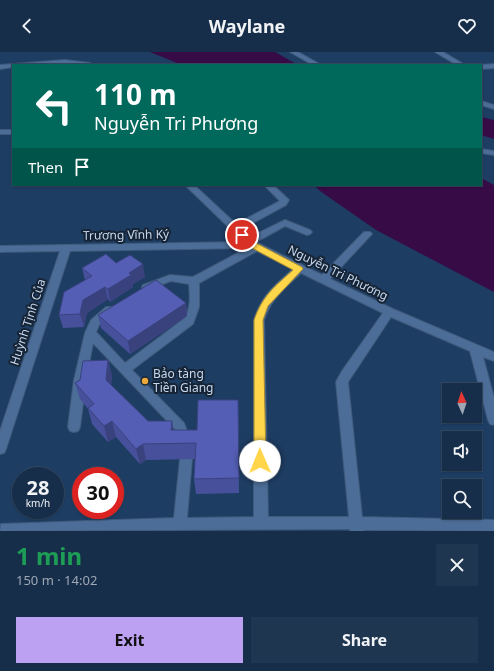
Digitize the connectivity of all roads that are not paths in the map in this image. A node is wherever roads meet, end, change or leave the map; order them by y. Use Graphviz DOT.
graph roads {
  1 [pos="293,52"];
  2 [pos="438,52"];
  3 [pos="32,64"];
  4 [pos="82,64"];
  5 [pos="316,64"];
  6 [pos="460,64"];
  7 [pos="12,66"];
  8 [pos="494,66"];
  9 [pos="0,67"];
  10 [pos="482,67"];
  11 [pos="482,104"];
  12 [pos="494,107"];
  13 [pos="0,132"];
  14 [pos="12,132"];
  15 [pos="482,151"];
  16 [pos="494,153"];
  17 [pos="190,186"];
  18 [pos="269,186"];
  19 [pos="235,229"];
  20 [pos="307,232"];
  21 [pos="367,234"];
  22 [pos="253,244"];
  23 [pos="66,248"];
  24 [pos="0,249"];
  25 [pos="299,269"];
  26 [pos="323,280"];
  27 [pos="194,281"];
  28 [pos="141,290"];
  29 [pos="117,306"];
  30 [pos="388,312"];
  31 [pos="90,333"];
  32 [pos="475,349"];
  33 [pos="494,357"];
  34 [pos="125,369"];
  35 [pos="494,420"];
  36 [pos="74,427"];
  37 [pos="186,446"];
  38 [pos="0,449"];
  39 [pos="186,459"];
  40 [pos="180,524"];
  41 [pos="261,525"];
  42 [pos="494,526"];
  43 [pos="357,527"];
  44 [pos="1,531"];
  1 -- 5 [label="street"];
  2 -- 6 [label="street"];
  3 -- 4 [label="street"];
  7 -- 9 [label="street"];
  8 -- 10 [label="street"];
  11 -- 12 [label="street"];
  13 -- 14 [label="street"];
  15 -- 16 [label="street"];
  17 -- 19 [label="street, Nguyễn Tri Phương"];
  18 -- 19 [label="street"];
  19 -- 22 [label="street, Nguyễn Tri Phương"];
  20 -- 22 [label="street"];
  21 -- 26 [label="street"];
  22 -- 23 [label="street, Trương Vĩnh Ký"];
  22 -- 25 [label="street, Nguyễn Tri Phương"];
  22 -- 27 [label="street"];
  23 -- 24 [label="street, Trương Vĩnh Ký"];
  23 -- 38 [label="street, Huỳnh Tịnh Của"];
  25 -- 26 [label="street, Nguyễn Tri Phương"];
  25 -- 41 [label="street"];
  26 -- 30 [label="street, Nguyễn Tri Phương"];
  27 -- 28 [label="street"];
  27 -- 34 [label="street"];
  29 -- 31 [label="street"];
  30 -- 32 [label="street, Nguyễn Tri Phương"];
  30 -- 43 [label="street"];
  31 -- 34 [label="street"];
  31 -- 36 [label="street"];
  32 -- 33 [label="street, Nguyễn Tri Phương"];
  32 -- 35 [label="street"];
  34 -- 37 [label="street"];
  39 -- 40 [label="street"];
  40 -- 41 [label="street"];
  40 -- 44 [label="street"];
  41 -- 43 [label="street"];
  42 -- 43 [label="street"];
}
